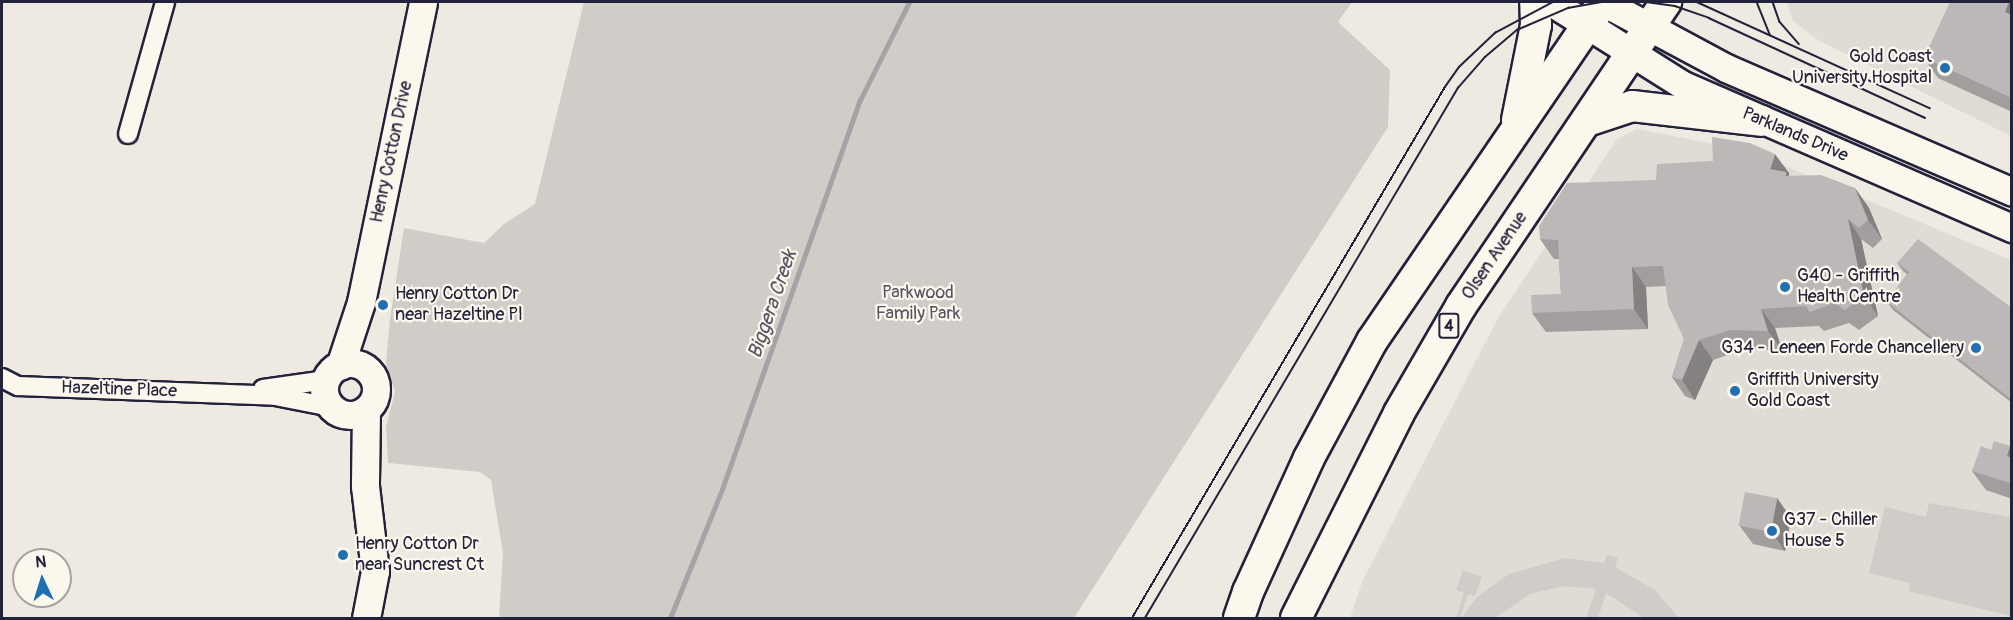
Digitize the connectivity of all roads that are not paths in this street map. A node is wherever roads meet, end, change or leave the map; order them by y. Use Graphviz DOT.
graph roads {
  1 [pos="165,2"];
  2 [pos="423,2"];
  3 [pos="1535,2"];
  4 [pos="1551,2"];
  5 [pos="1598,9"];
  6 [pos="1658,13"];
  7 [pos="1634,52"];
  8 [pos="1587,121"];
  9 [pos="1761,122"];
  10 [pos="1515,126"];
  11 [pos="128,134"];
  12 [pos="2012,192"];
  13 [pos="2012,228"];
  14 [pos="343,371"];
  15 [pos="2,378"];
  16 [pos="238,393"];
  17 [pos="335,410"];
  18 [pos="366,410"];
  19 [pos="365,486"];
  20 [pos="366,618"];
  21 [pos="1239,618"];
  22 [pos="1296,618"];
  1 -- 11 [label="street"];
  2 -- 14 [label="street, Henry Cotton Drive"];
  3 -- 10 [label="main road"];
  4 -- 5 [label="street"];
  5 -- 6 [label="street, Parklands Drive"];
  5 -- 7 [label="street, Parklands Drive"];
  5 -- 10 [label="main road"];
  6 -- 7 [label="main road, Olsen Avenue / 4"];
  6 -- 12 [label="street, Parklands Drive"];
  7 -- 8 [label="main road, Olsen Avenue / 4"];
  7 -- 9 [label="street, Parklands Drive"];
  8 -- 9 [label="main road"];
  8 -- 22 [label="main road, Olsen Avenue / 4"];
  9 -- 13 [label="street, Parklands Drive"];
  10 -- 21 [label="main road"];
  14 -- 16 [label="street, Hazeltine Place"];
  14 -- 17 [label="street"];
  14 -- 18 [label="street"];
  15 -- 16 [label="street, Hazeltine Place"];
  16 -- 17 [label="street, Hazeltine Place"];
  17 -- 18 [label="street"];
  17 -- 19 [label="street"];
  18 -- 19 [label="street"];
  19 -- 20 [label="street"];
}
